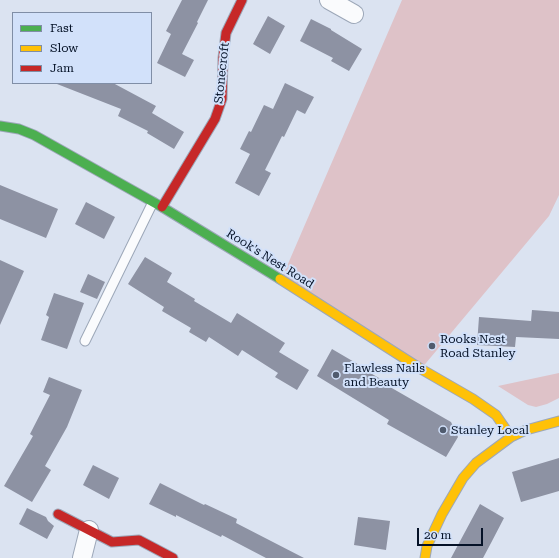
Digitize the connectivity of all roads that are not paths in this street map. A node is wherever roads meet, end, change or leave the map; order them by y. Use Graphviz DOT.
graph roads {
  1 [pos="242,0"];
  2 [pos="329,0"];
  3 [pos="354,14"];
  4 [pos="0,126"];
  5 [pos="153,202"];
  6 [pos="162,207"];
  7 [pos="85,341"];
  8 [pos="559,421"];
  9 [pos="511,437"];
  10 [pos="58,514"];
  11 [pos="89,530"];
  12 [pos="82,558"];
  13 [pos="173,558"];
  14 [pos="424,558"];
  1 -- 6 [label="street, Stonecroft"];
  2 -- 3 [label="street"];
  4 -- 5 [label="street, Rook's Nest Road"];
  5 -- 6 [label="street, Rook's Nest Road"];
  5 -- 7 [label="lane"];
  6 -- 9 [label="street, Rook's Nest Road"];
  8 -- 9 [label="street"];
  9 -- 14 [label="street"];
  10 -- 11 [label="street"];
  11 -- 12 [label="street"];
  11 -- 13 [label="street"];
}
